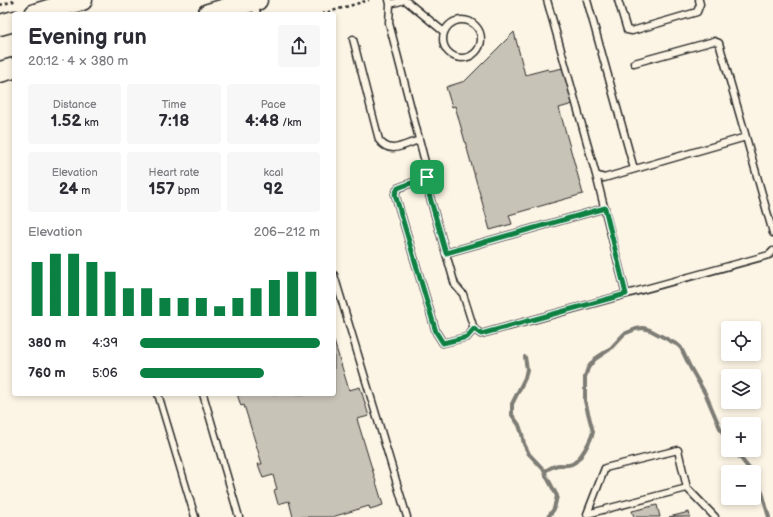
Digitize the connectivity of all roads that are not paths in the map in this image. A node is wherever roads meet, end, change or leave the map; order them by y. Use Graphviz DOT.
graph roads {
  1 [pos="82,0"];
  2 [pos="405,0"];
  3 [pos="547,0"];
  4 [pos="587,0"];
  5 [pos="618,0"];
  6 [pos="699,0"];
  7 [pos="389,2"];
  8 [pos="256,5"];
  9 [pos="43,12"];
  10 [pos="219,12"];
  11 [pos="12,21"];
  12 [pos="0,25"];
  13 [pos="444,32"];
  14 [pos="353,39"];
  15 [pos="634,63"];
  16 [pos="12,69"];
  17 [pos="0,72"];
  18 [pos="746,137"];
  19 [pos="419,140"];
  20 [pos="634,169"];
  21 [pos="596,174"];
  22 [pos="427,177"];
  23 [pos="605,208"];
  24 [pos="773,233"];
  25 [pos="773,251"];
  26 [pos="446,253"];
  27 [pos="336,282"];
  28 [pos="626,294"];
  29 [pos="474,329"];
  30 [pos="159,396"];
  31 [pos="204,396"];
  32 [pos="687,488"];
  33 [pos="195,517"];
  34 [pos="239,517"];
  35 [pos="407,517"];
  36 [pos="715,517"];
  1 -- 9 [label="main road"];
  2 -- 7 [label="lane"];
  2 -- 13 [label="lane"];
  3 -- 21 [label="lane"];
  4 -- 20 [label="lane"];
  5 -- 6 [label="lane"];
  7 -- 19 [label="lane"];
  8 -- 10 [label="main road"];
  11 -- 12 [label="main road"];
  13 -- 13 [label="lane"];
  14 -- 19 [label="lane"];
  15 -- 18 [label="lane"];
  16 -- 17 [label="main road"];
  18 -- 20 [label="lane"];
  18 -- 24 [label="lane"];
  19 -- 22 [label="lane"];
  20 -- 21 [label="lane"];
  21 -- 23 [label="lane"];
  22 -- 26 [label="lane"];
  22 -- 29 [label="lane"];
  23 -- 26 [label="lane"];
  23 -- 28 [label="lane"];
  25 -- 28 [label="lane"];
  26 -- 29 [label="lane"];
  27 -- 35 [label="lane"];
  28 -- 29 [label="lane"];
  30 -- 33 [label="lane"];
  31 -- 34 [label="lane"];
  32 -- 32 [label="lane"];
  32 -- 36 [label="lane"];
}
